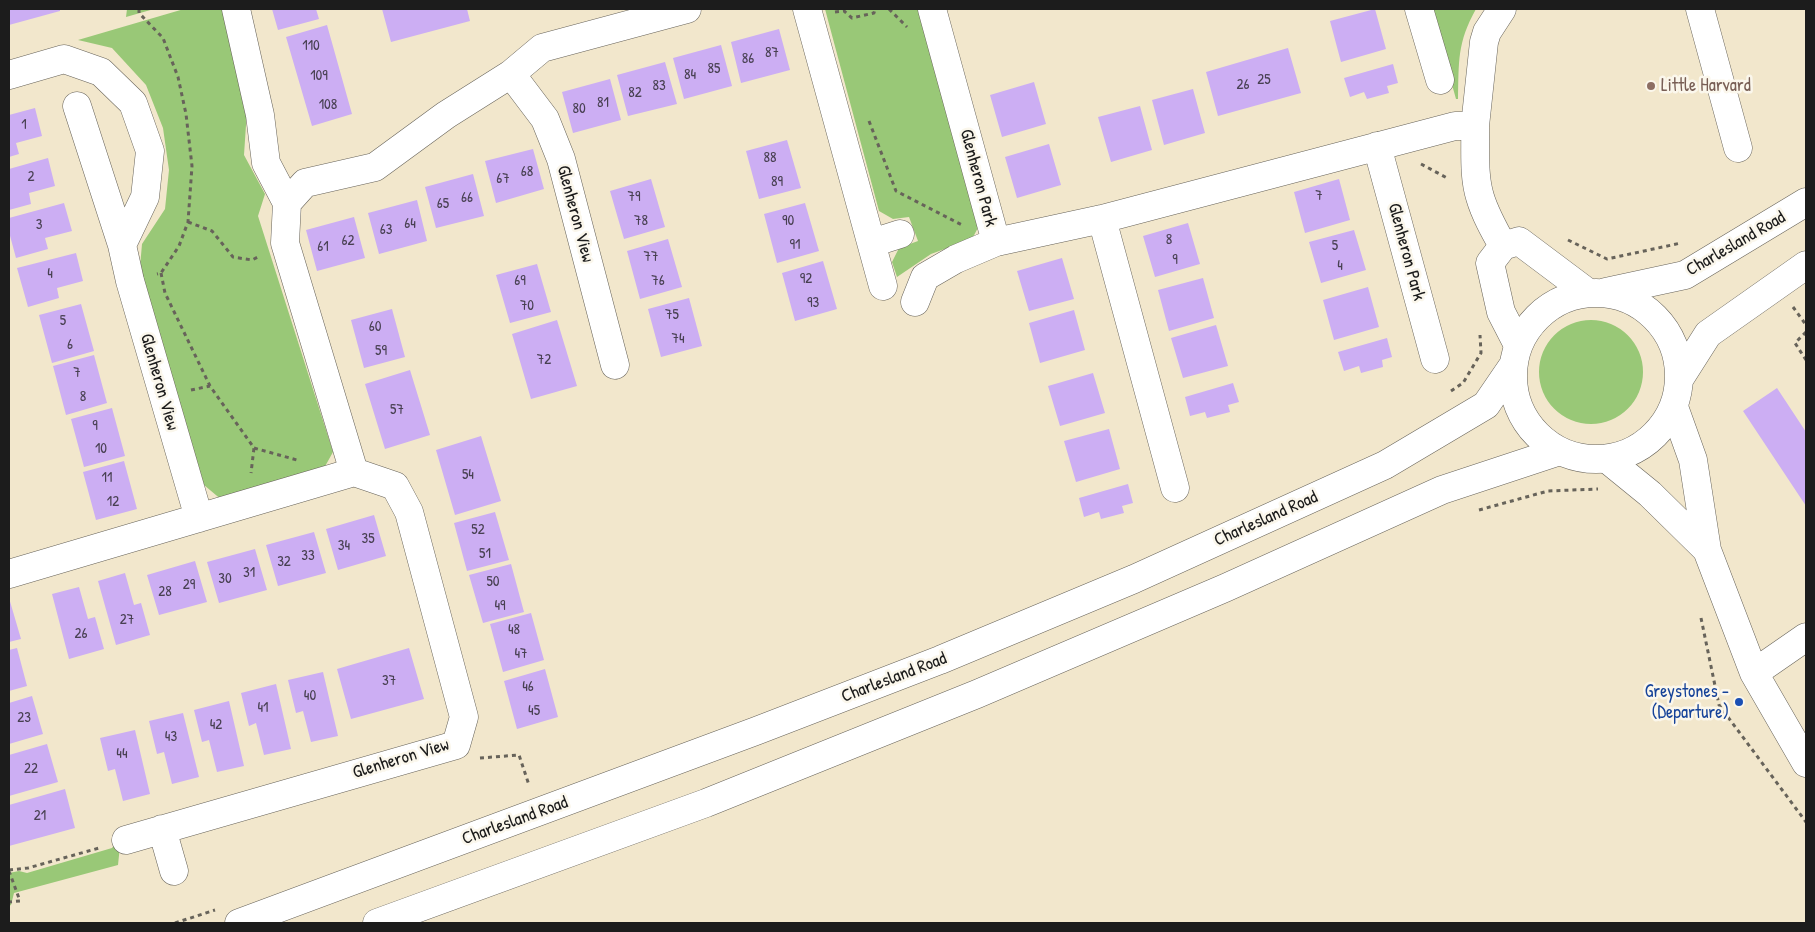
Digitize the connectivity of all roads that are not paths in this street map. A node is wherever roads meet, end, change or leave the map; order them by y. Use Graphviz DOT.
graph roads {
  1 [pos="236,9"];
  2 [pos="687,9"];
  3 [pos="932,9"];
  4 [pos="1419,9"];
  5 [pos="1502,9"];
  6 [pos="1700,9"];
  7 [pos="817,11"];
  8 [pos="9,74"];
  9 [pos="511,74"];
  10 [pos="1440,80"];
  11 [pos="77,106"];
  12 [pos="1475,126"];
  13 [pos="1377,146"];
  14 [pos="1738,148"];
  15 [pos="1806,202"];
  16 [pos="286,203"];
  17 [pos="1102,219"];
  18 [pos="900,234"];
  19 [pos="996,242"];
  20 [pos="872,243"];
  21 [pos="122,245"];
  22 [pos="1503,246"];
  23 [pos="1806,264"];
  24 [pos="884,286"];
  25 [pos="1596,292"];
  26 [pos="915,302"];
  27 [pos="1515,356"];
  28 [pos="1435,359"];
  29 [pos="615,365"];
  30 [pos="1680,378"];
  31 [pos="1674,407"];
  32 [pos="1560,451"];
  33 [pos="1607,459"];
  34 [pos="354,472"];
  35 [pos="1175,488"];
  36 [pos="199,518"];
  37 [pos="1707,550"];
  38 [pos="9,574"];
  39 [pos="1806,637"];
  40 [pos="1754,673"];
  41 [pos="1806,763"];
  42 [pos="162,830"];
  43 [pos="126,840"];
  44 [pos="174,871"];
  45 [pos="230,916"];
  46 [pos="377,923"];
  1 -- 16 [label="street"];
  2 -- 9 [label="street"];
  3 -- 19 [label="street, Glenheron Park"];
  4 -- 10 [label="street"];
  5 -- 12 [label="street"];
  6 -- 14 [label="street"];
  7 -- 20 [label="street"];
  8 -- 21 [label="street"];
  9 -- 16 [label="street"];
  9 -- 29 [label="street, Glenheron View"];
  11 -- 21 [label="street, Glenheron View"];
  12 -- 13 [label="street, Glenheron Park"];
  12 -- 22 [label="street"];
  13 -- 17 [label="street, Glenheron Park"];
  13 -- 28 [label="street, Glenheron Park"];
  15 -- 25 [label="street, Charlesland Road"];
  16 -- 34 [label="street"];
  17 -- 19 [label="street, Glenheron Park"];
  17 -- 35 [label="street"];
  18 -- 20 [label="street"];
  19 -- 26 [label="street"];
  20 -- 24 [label="street"];
  21 -- 36 [label="street, Glenheron View"];
  22 -- 25 [label="street"];
  22 -- 27 [label="street"];
  23 -- 30 [label="street"];
  25 -- 27 [label="street"];
  25 -- 30 [label="street"];
  27 -- 32 [label="street"];
  27 -- 45 [label="street, Charlesland Road"];
  30 -- 31 [label="street"];
  31 -- 33 [label="street"];
  31 -- 37 [label="street"];
  32 -- 33 [label="street"];
  32 -- 46 [label="street"];
  33 -- 37 [label="street"];
  34 -- 36 [label="street"];
  34 -- 42 [label="street, Glenheron View"];
  36 -- 38 [label="street"];
  37 -- 40 [label="street"];
  39 -- 40 [label="street"];
  40 -- 41 [label="street"];
  42 -- 43 [label="street, Glenheron View"];
  42 -- 44 [label="street"];
}
